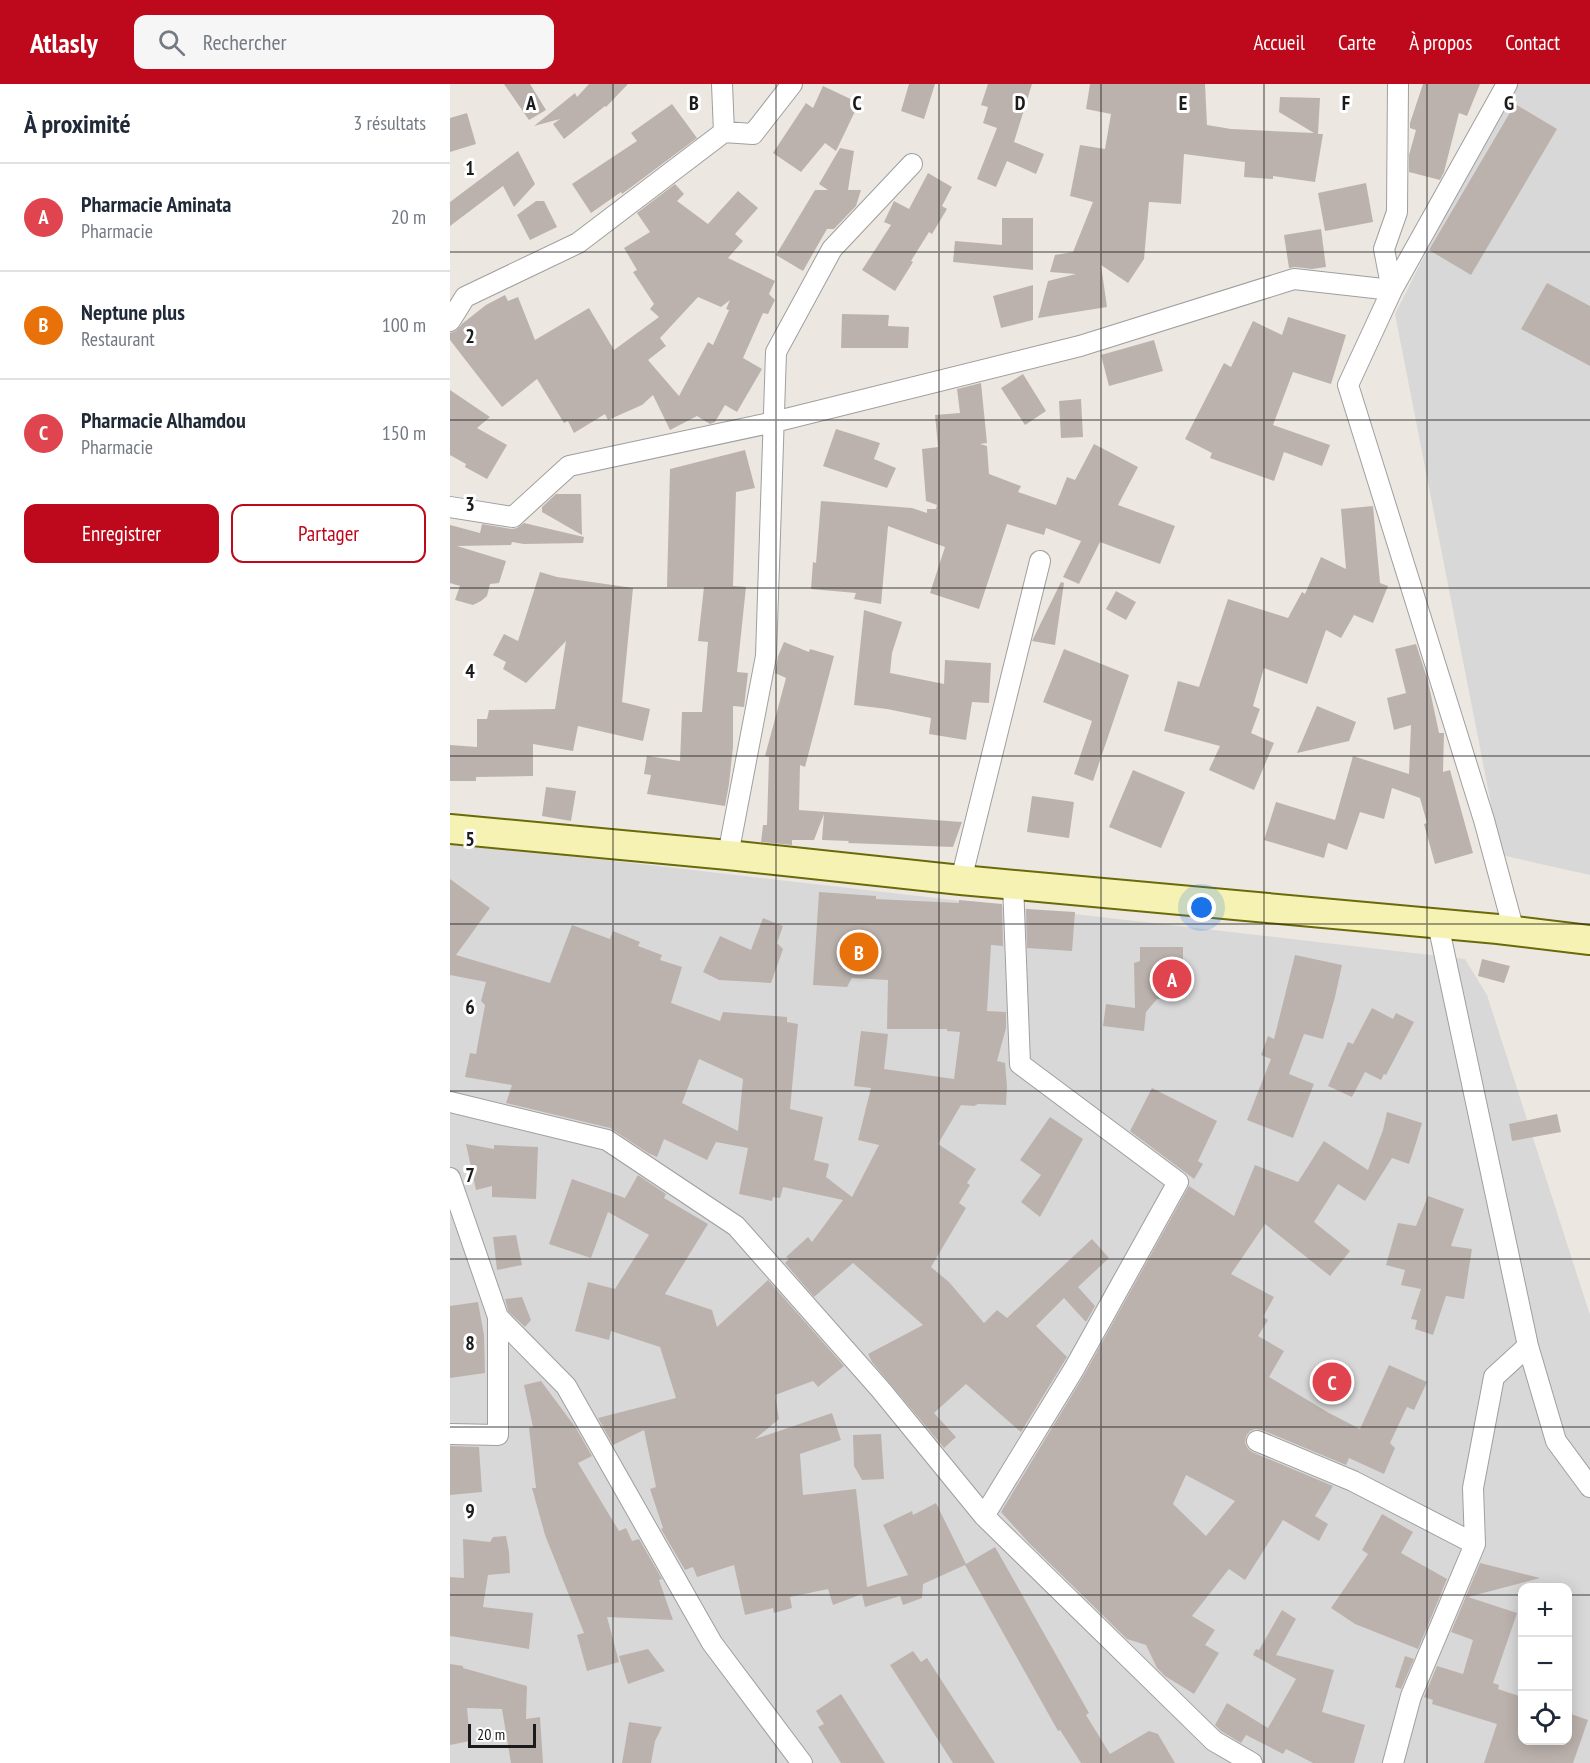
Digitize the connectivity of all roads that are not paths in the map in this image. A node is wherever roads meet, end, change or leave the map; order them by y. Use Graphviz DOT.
graph roads {
  1 [pos="722,84"];
  2 [pos="792,84"];
  3 [pos="1398,84"];
  4 [pos="1507,84"];
  5 [pos="724,132"];
  6 [pos="912,164"];
  7 [pos="1392,290"];
  8 [pos="450,321"];
  9 [pos="774,422"];
  10 [pos="450,507"];
  11 [pos="1040,561"];
  12 [pos="450,829"];
  13 [pos="728,855"];
  14 [pos="961,880"];
  15 [pos="1013,884"];
  16 [pos="1438,924"];
  17 [pos="1514,931"];
  18 [pos="1590,940"];
  19 [pos="450,1102"];
  20 [pos="450,1178"];
  21 [pos="498,1317"];
  22 [pos="1528,1346"];
  23 [pos="450,1434"];
  24 [pos="1257,1441"];
  25 [pos="1590,1487"];
  26 [pos="984,1516"];
  27 [pos="1475,1544"];
  28 [pos="802,1763"];
  29 [pos="1252,1763"];
  30 [pos="1393,1763"];
  1 -- 5 [label="street"];
  2 -- 5 [label="street"];
  3 -- 7 [label="street"];
  4 -- 7 [label="street"];
  5 -- 8 [label="street"];
  6 -- 9 [label="street"];
  7 -- 9 [label="street"];
  7 -- 17 [label="street"];
  9 -- 10 [label="street"];
  9 -- 13 [label="street"];
  11 -- 14 [label="street"];
  12 -- 13 [label="street"];
  13 -- 14 [label="street"];
  14 -- 15 [label="street"];
  15 -- 16 [label="street"];
  15 -- 26 [label="street"];
  16 -- 17 [label="street"];
  16 -- 22 [label="street"];
  17 -- 18 [label="street"];
  19 -- 26 [label="street"];
  20 -- 21 [label="street"];
  21 -- 23 [label="street"];
  21 -- 28 [label="street"];
  22 -- 25 [label="street"];
  22 -- 27 [label="street"];
  24 -- 27 [label="street"];
  26 -- 29 [label="street"];
  27 -- 30 [label="street"];
}
